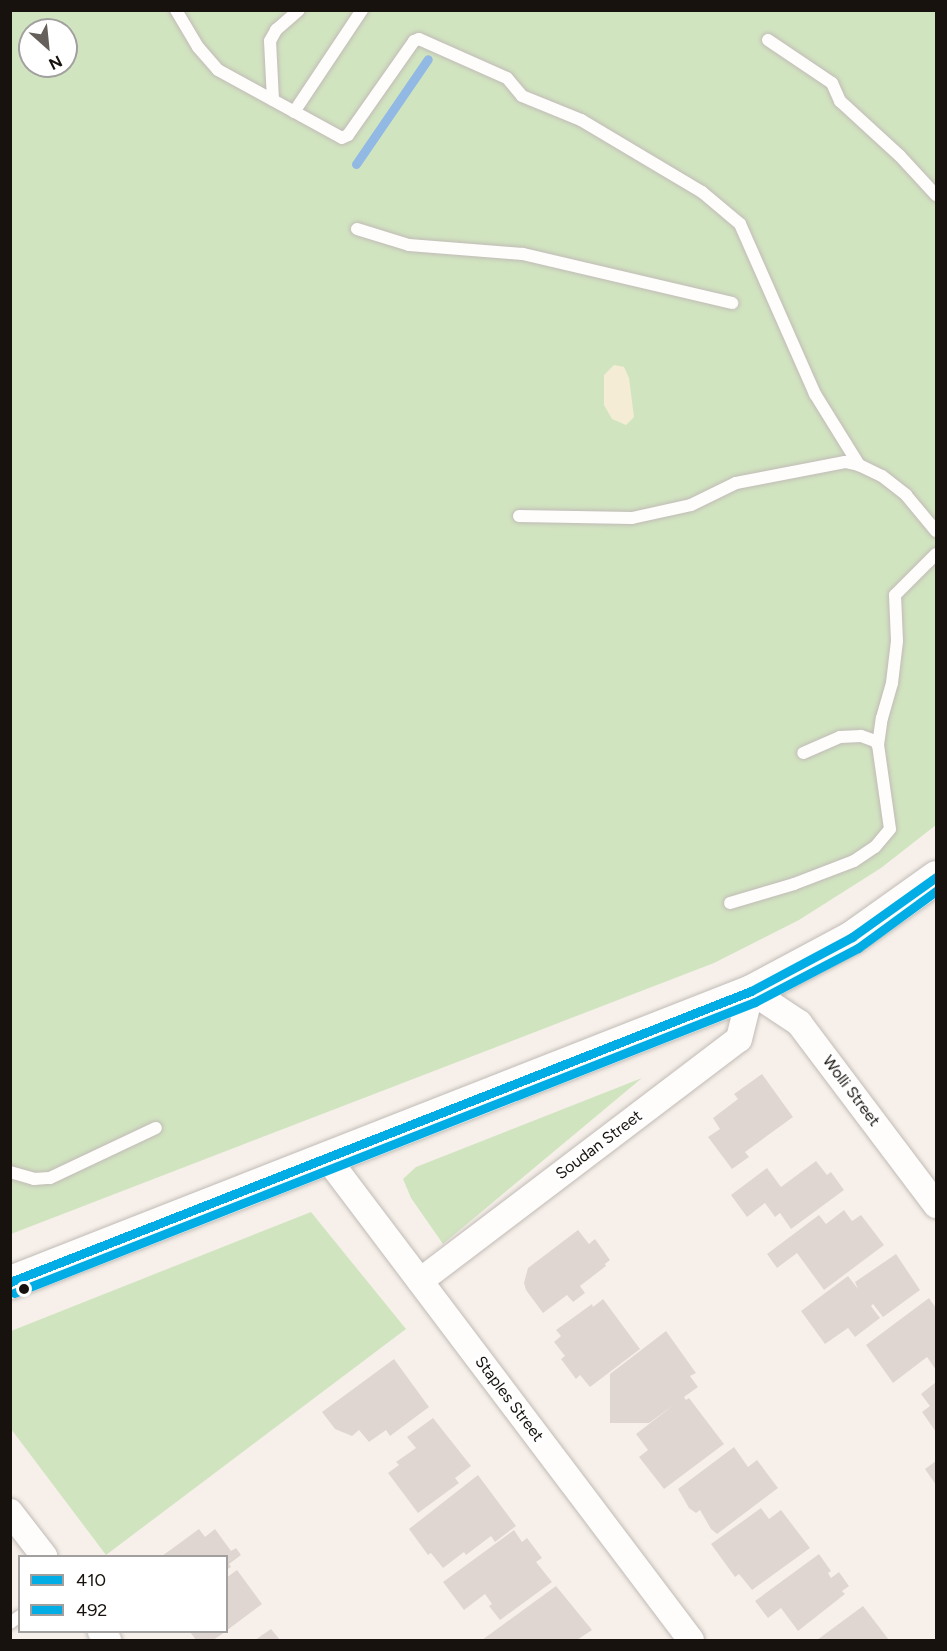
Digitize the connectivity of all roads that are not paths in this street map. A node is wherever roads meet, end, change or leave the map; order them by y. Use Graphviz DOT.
graph roads {
  1 [pos="176,10"];
  2 [pos="299,10"];
  3 [pos="362,10"];
  4 [pos="768,40"];
  5 [pos="273,100"];
  6 [pos="294,112"];
  7 [pos="936,195"];
  8 [pos="357,229"];
  9 [pos="732,303"];
  10 [pos="859,465"];
  11 [pos="519,516"];
  12 [pos="936,531"];
  13 [pos="936,554"];
  14 [pos="879,745"];
  15 [pos="803,753"];
  16 [pos="936,878"];
  17 [pos="730,903"];
  18 [pos="751,991"];
  19 [pos="156,1128"];
  20 [pos="327,1158"];
  21 [pos="10,1172"];
  22 [pos="936,1205"];
  23 [pos="420,1281"];
  24 [pos="10,1282"];
  25 [pos="10,1512"];
  26 [pos="42,1555"];
  27 [pos="691,1641"];
  1 -- 5 [label="lane"];
  2 -- 5 [label="lane"];
  3 -- 6 [label="lane"];
  4 -- 7 [label="lane"];
  5 -- 6 [label="lane"];
  6 -- 10 [label="lane"];
  8 -- 9 [label="lane"];
  10 -- 11 [label="lane"];
  10 -- 12 [label="lane"];
  13 -- 14 [label="lane"];
  14 -- 15 [label="lane"];
  14 -- 17 [label="lane"];
  16 -- 18 [label="main road"];
  18 -- 20 [label="main road"];
  18 -- 22 [label="street, Wolli Street"];
  18 -- 23 [label="street, Soudan Street"];
  19 -- 21 [label="lane"];
  20 -- 23 [label="street, Staples Street"];
  20 -- 24 [label="main road"];
  23 -- 27 [label="street, Staples Street"];
  25 -- 26 [label="street"];
}
